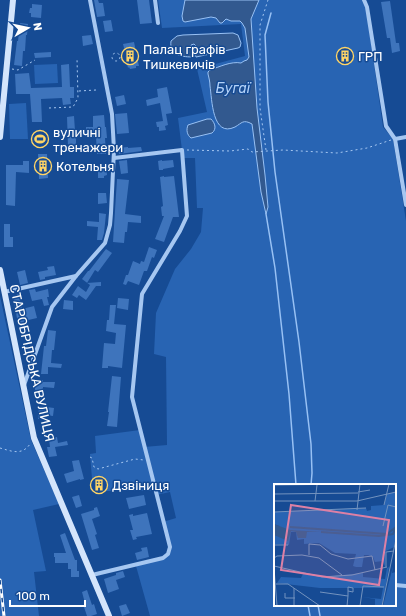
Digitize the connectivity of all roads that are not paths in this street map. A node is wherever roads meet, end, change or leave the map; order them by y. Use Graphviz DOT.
graph roads {
  1 [pos="13,0"];
  2 [pos="90,0"];
  3 [pos="155,0"];
  4 [pos="364,0"];
  5 [pos="158,24"];
  6 [pos="0,137"];
  7 [pos="406,137"];
  8 [pos="395,139"];
  9 [pos="114,158"];
  10 [pos="406,205"];
  11 [pos="0,270"];
  12 [pos="76,276"];
  13 [pos="4,292"];
  14 [pos="24,386"];
  15 [pos="92,575"];
  16 [pos="396,585"];
  17 [pos="406,586"];
  18 [pos="109,616"];
  1 -- 6 [label="street"];
  2 -- 9 [label="street"];
  3 -- 5 [label="street"];
  4 -- 8 [label="street"];
  7 -- 8 [label="street"];
  8 -- 10 [label="street"];
  9 -- 12 [label="street"];
  9 -- 15 [label="street"];
  11 -- 13 [label="street, СТАРОБРІДСЬКА ВУЛИЦЯ"];
  12 -- 13 [label="street"];
  12 -- 14 [label="street"];
  13 -- 14 [label="street, СТАРОБРІДСЬКА ВУЛИЦЯ"];
  14 -- 15 [label="street, СТАРОБРІДСЬКА ВУЛИЦЯ"];
  15 -- 18 [label="street, СТАРОБРІДСЬКА ВУЛИЦЯ"];
  16 -- 17 [label="street"];
}
